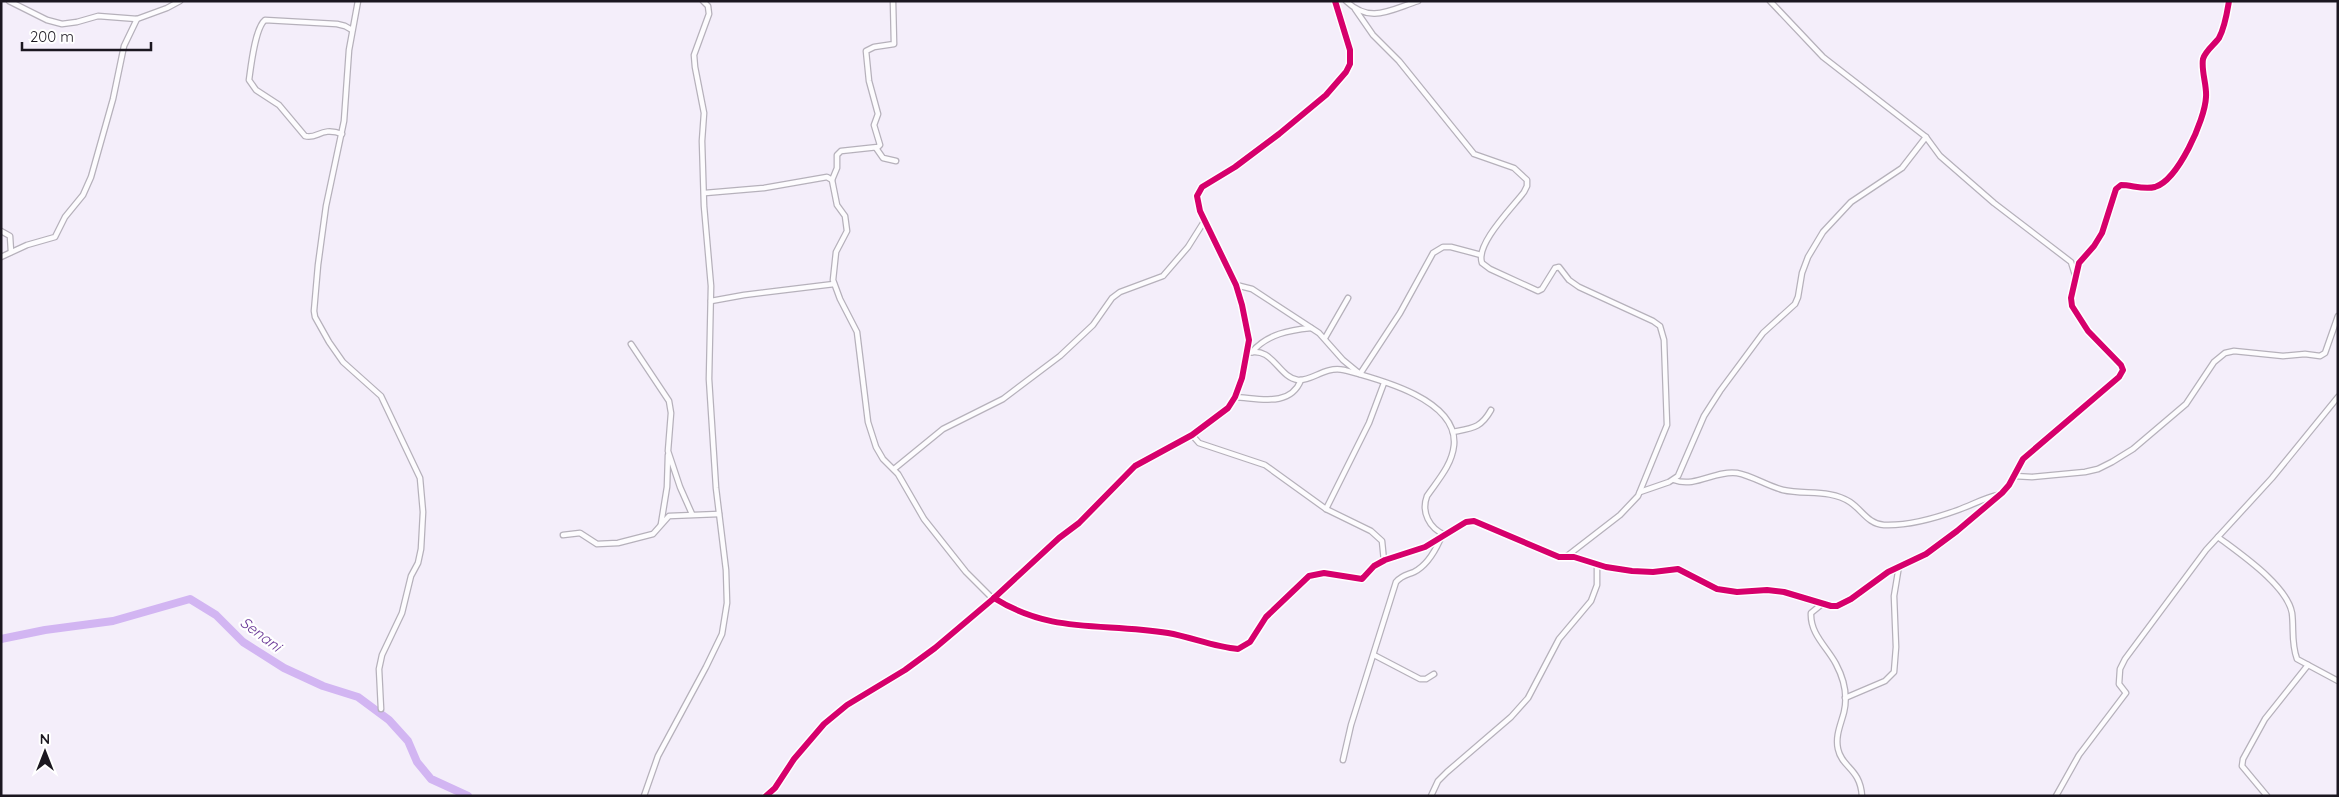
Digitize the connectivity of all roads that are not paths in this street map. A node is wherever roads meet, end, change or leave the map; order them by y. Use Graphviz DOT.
graph roads {
  1 [pos="9,1"];
  2 [pos="180,1"];
  3 [pos="358,1"];
  4 [pos="703,1"];
  5 [pos="893,1"];
  6 [pos="1335,1"];
  7 [pos="1346,1"];
  8 [pos="1418,1"];
  9 [pos="1770,1"];
  10 [pos="2229,1"];
  11 [pos="1402,4"];
  12 [pos="1355,9"];
  13 [pos="137,19"];
  14 [pos="352,30"];
  15 [pos="342,134"];
  16 [pos="1926,137"];
  17 [pos="876,148"];
  18 [pos="896,161"];
  19 [pos="832,180"];
  20 [pos="705,192"];
  21 [pos="1205,220"];
  22 [pos="1,231"];
  23 [pos="11,252"];
  24 [pos="1481,255"];
  25 [pos="1,257"];
  26 [pos="2075,276"];
  27 [pos="834,284"];
  28 [pos="1236,285"];
  29 [pos="1348,298"];
  30 [pos="711,301"];
  31 [pos="2338,316"];
  32 [pos="1311,328"];
  33 [pos="1325,338"];
  34 [pos="631,344"];
  35 [pos="1250,352"];
  36 [pos="1360,374"];
  37 [pos="1301,380"];
  38 [pos="1384,383"];
  39 [pos="1235,397"];
  40 [pos="2338,398"];
  41 [pos="1491,410"];
  42 [pos="1453,432"];
  43 [pos="1192,435"];
  44 [pos="668,451"];
  45 [pos="894,469"];
  46 [pos="2014,476"];
  47 [pos="1674,480"];
  48 [pos="1640,492"];
  49 [pos="2000,495"];
  50 [pos="1326,509"];
  51 [pos="692,514"];
  52 [pos="719,514"];
  53 [pos="661,525"];
  54 [pos="563,535"];
  55 [pos="1443,537"];
  56 [pos="2218,537"];
  57 [pos="1567,556"];
  58 [pos="1384,561"];
  59 [pos="1597,565"];
  60 [pos="1899,566"];
  61 [pos="994,599"];
  62 [pos="1822,604"];
  63 [pos="1374,655"];
  64 [pos="2308,665"];
  65 [pos="1434,674"];
  66 [pos="2338,681"];
  67 [pos="1845,698"];
  68 [pos="381,709"];
  69 [pos="1343,760"];
  70 [pos="644,796"];
  71 [pos="766,796"];
  72 [pos="1431,796"];
  73 [pos="1862,796"];
  74 [pos="2056,796"];
  75 [pos="2267,796"];
  1 -- 13 [label="street"];
  2 -- 13 [label="street"];
  3 -- 14 [label="street"];
  4 -- 20 [label="street"];
  5 -- 17 [label="street"];
  6 -- 21 [label="street"];
  7 -- 12 [label="street"];
  8 -- 11 [label="street"];
  9 -- 16 [label="street"];
  10 -- 26 [label="street"];
  11 -- 12 [label="street"];
  12 -- 24 [label="street"];
  13 -- 23 [label="street"];
  14 -- 15 [label="street"];
  14 -- 15 [label="street"];
  15 -- 68 [label="street"];
  16 -- 26 [label="street"];
  16 -- 47 [label="street"];
  17 -- 18 [label="street"];
  17 -- 19 [label="street"];
  19 -- 20 [label="street"];
  19 -- 27 [label="street"];
  20 -- 30 [label="street"];
  21 -- 28 [label="street"];
  21 -- 45 [label="street"];
  22 -- 23 [label="street"];
  23 -- 25 [label="street"];
  24 -- 36 [label="street"];
  24 -- 48 [label="street"];
  26 -- 46 [label="street"];
  27 -- 30 [label="street"];
  27 -- 45 [label="street"];
  28 -- 32 [label="street"];
  28 -- 35 [label="street"];
  29 -- 33 [label="street"];
  30 -- 52 [label="street"];
  31 -- 46 [label="street"];
  32 -- 33 [label="street"];
  32 -- 35 [label="street"];
  33 -- 36 [label="street"];
  34 -- 44 [label="street"];
  35 -- 37 [label="street"];
  35 -- 39 [label="street"];
  36 -- 37 [label="street"];
  36 -- 38 [label="street"];
  37 -- 39 [label="street"];
  38 -- 42 [label="street"];
  38 -- 50 [label="street"];
  39 -- 43 [label="street"];
  40 -- 56 [label="street"];
  41 -- 42 [label="street"];
  42 -- 55 [label="street"];
  43 -- 50 [label="street"];
  43 -- 61 [label="street"];
  44 -- 51 [label="street"];
  44 -- 53 [label="street"];
  45 -- 61 [label="street"];
  46 -- 49 [label="street"];
  47 -- 48 [label="street"];
  47 -- 49 [label="street"];
  48 -- 57 [label="street"];
  49 -- 60 [label="street"];
  50 -- 58 [label="street"];
  51 -- 52 [label="street"];
  51 -- 53 [label="street"];
  52 -- 70 [label="street"];
  53 -- 54 [label="street"];
  55 -- 57 [label="street"];
  55 -- 58 [label="street"];
  55 -- 63 [label="street"];
  56 -- 64 [label="street"];
  56 -- 74 [label="street"];
  57 -- 59 [label="street"];
  58 -- 61 [label="street"];
  59 -- 62 [label="street"];
  59 -- 72 [label="street"];
  60 -- 62 [label="street"];
  60 -- 67 [label="street"];
  61 -- 71 [label="street"];
  62 -- 67 [label="street"];
  63 -- 65 [label="street"];
  63 -- 69 [label="street"];
  64 -- 66 [label="street"];
  64 -- 75 [label="street"];
  67 -- 73 [label="street"];
}
